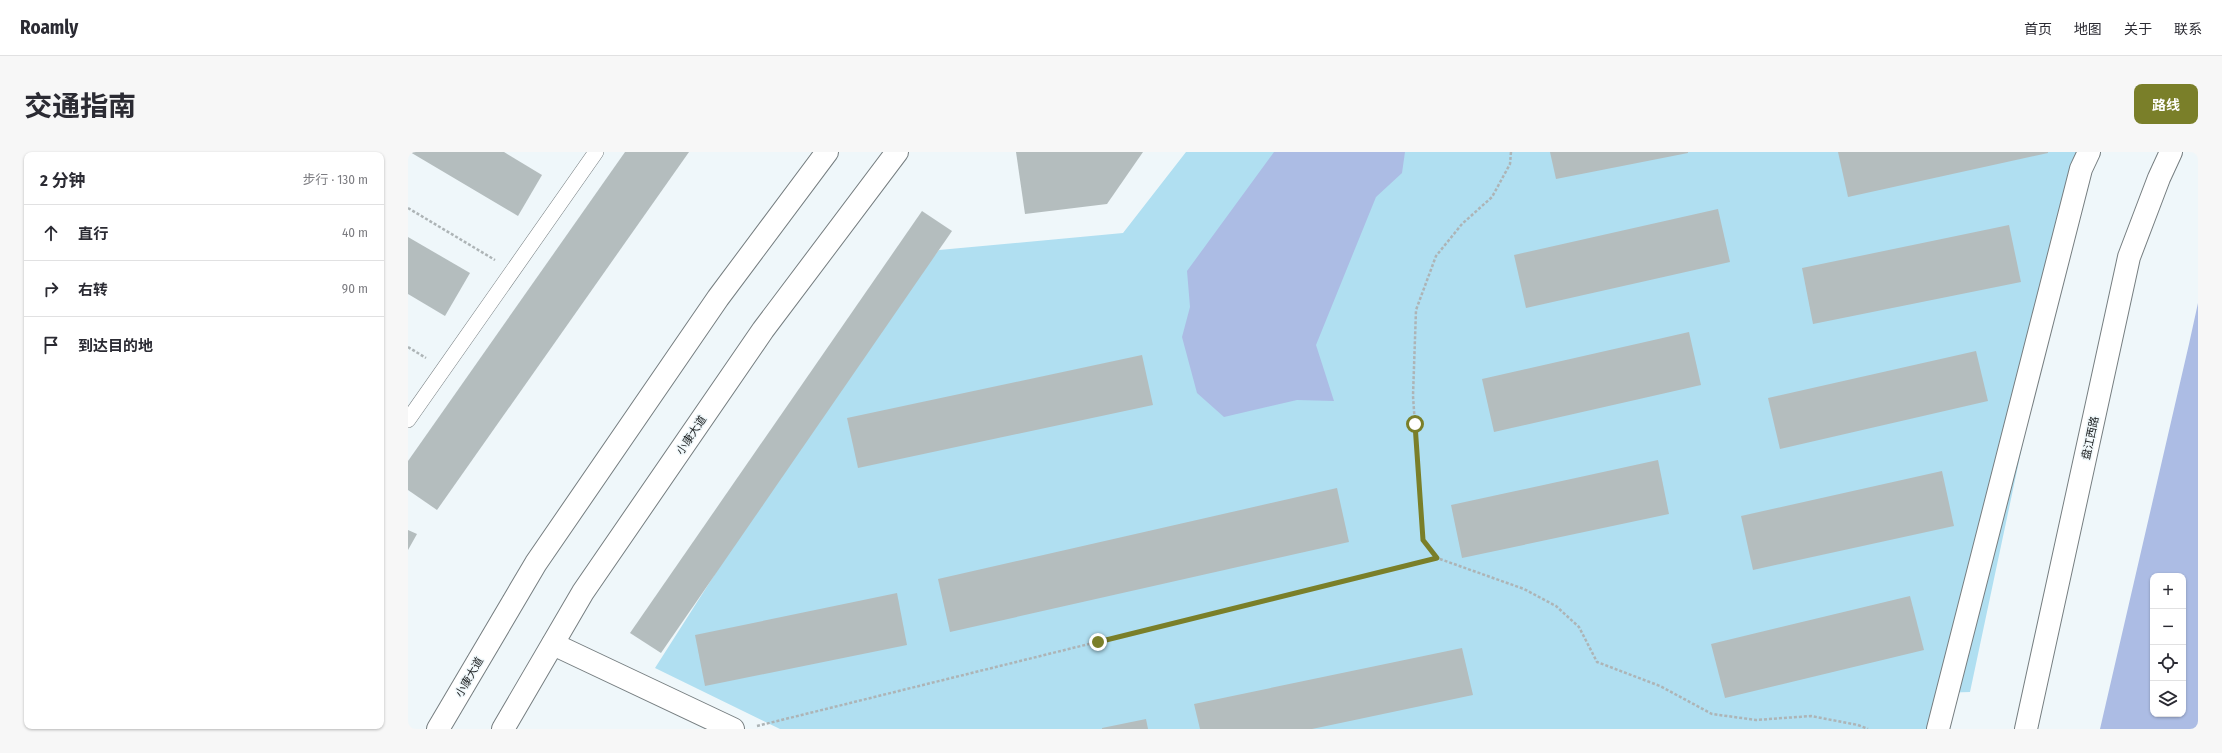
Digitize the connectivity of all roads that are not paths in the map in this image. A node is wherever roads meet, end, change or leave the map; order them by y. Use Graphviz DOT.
graph roads {
  1 [pos="596,152"];
  2 [pos="827,152"];
  3 [pos="896,152"];
  4 [pos="2089,152"];
  5 [pos="2171,152"];
  6 [pos="408,420"];
  7 [pos="553,644"];
  8 [pos="742,728"];
  9 [pos="438,729"];
  10 [pos="503,729"];
  11 [pos="1938,729"];
  12 [pos="2026,729"];
  1 -- 6 [label="lane"];
  2 -- 9 [label="main road, 小康大道"];
  3 -- 7 [label="main road, 小康大道"];
  4 -- 11 [label="main road"];
  5 -- 12 [label="main road, 盘江西路"];
  7 -- 8 [label="main road"];
  7 -- 10 [label="main road, 小康大道"];
}
